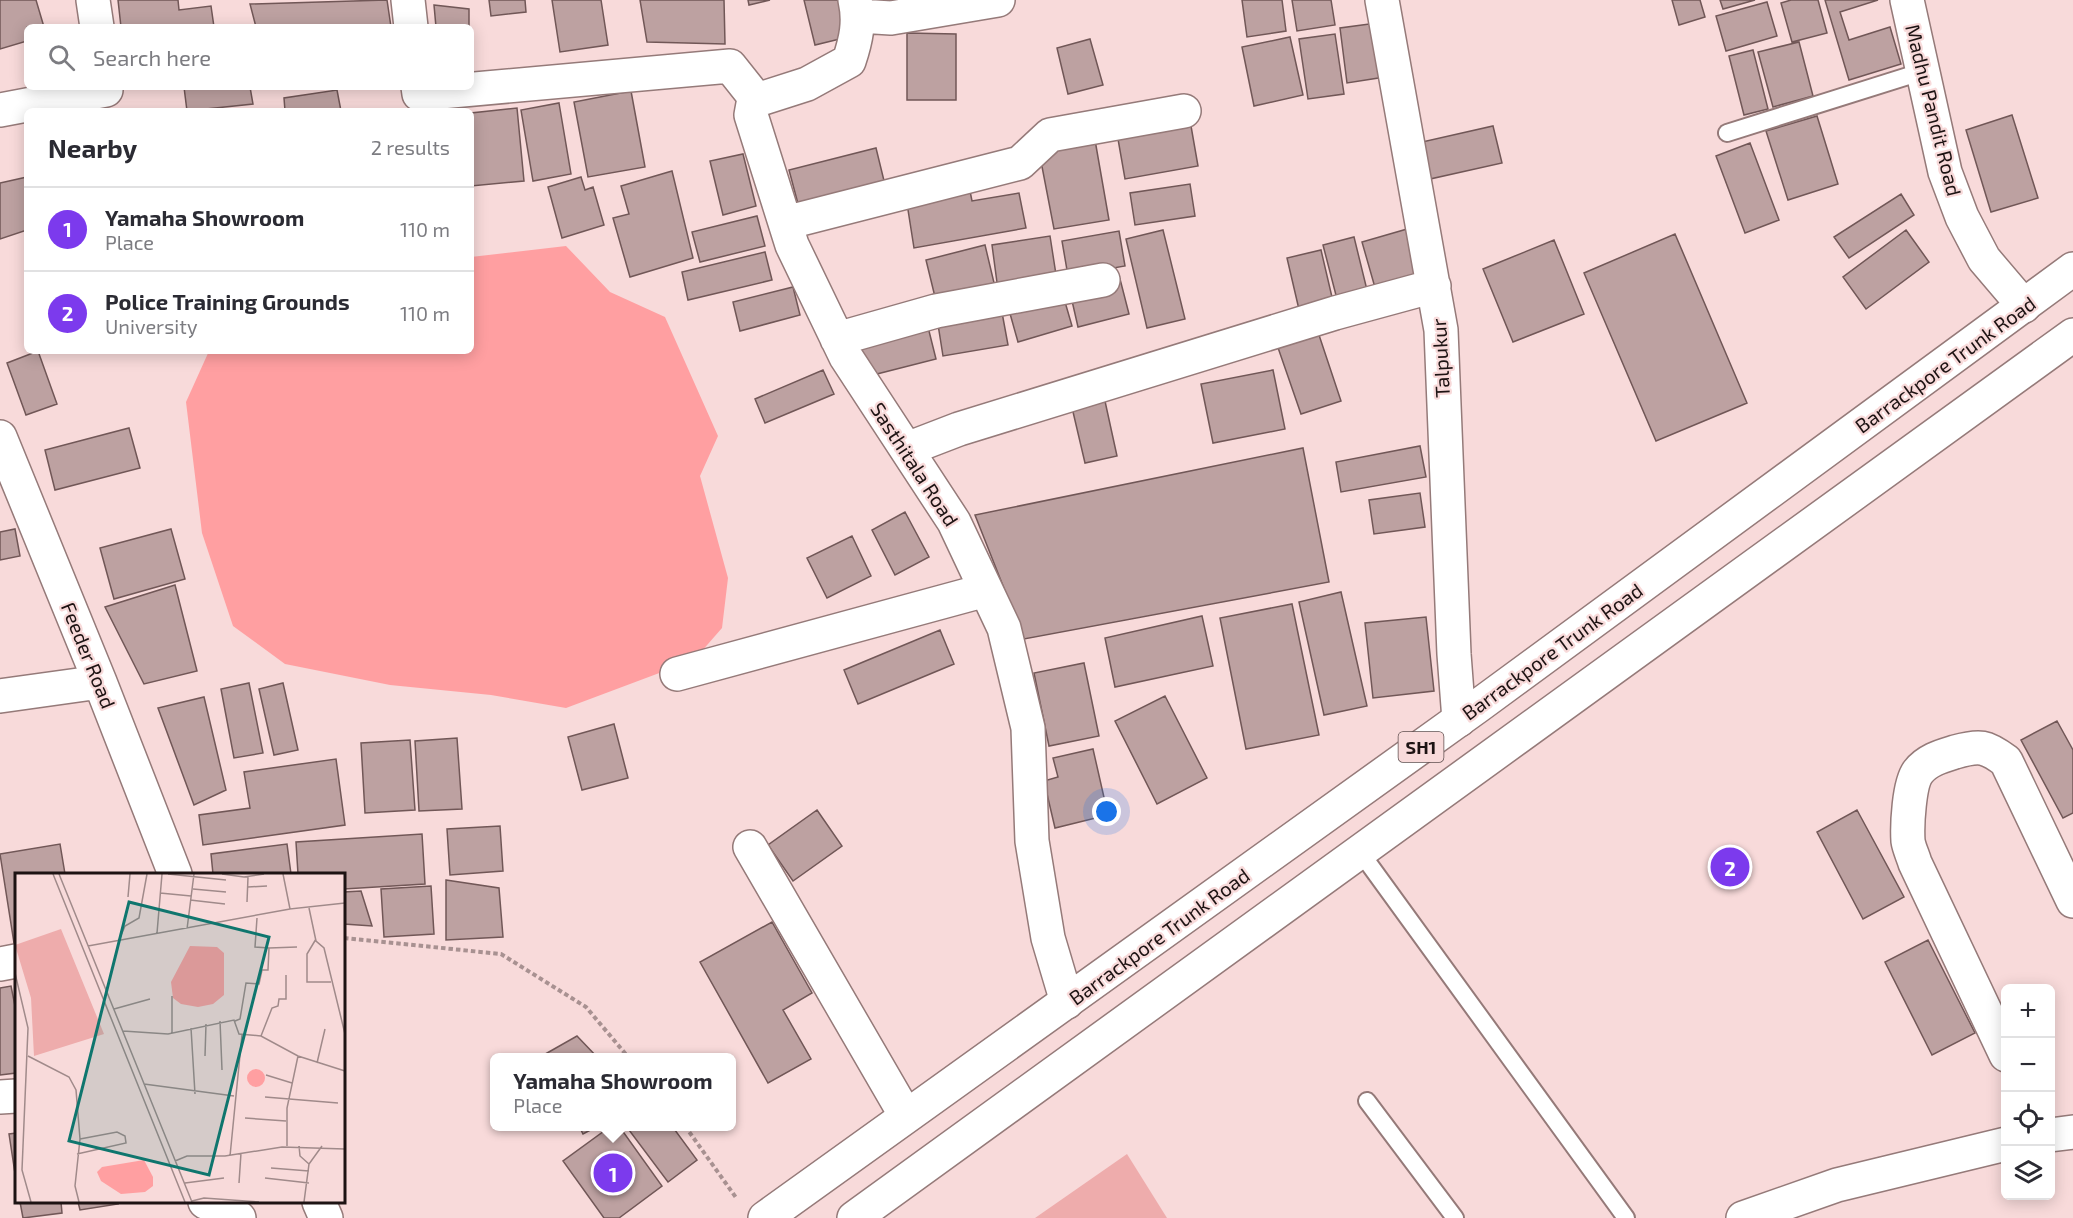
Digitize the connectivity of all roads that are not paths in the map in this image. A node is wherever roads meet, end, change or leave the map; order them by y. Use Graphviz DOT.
graph roads {
  1 [pos="93,0"];
  2 [pos="408,0"];
  3 [pos="998,0"];
  4 [pos="1382,0"];
  5 [pos="1907,0"];
  6 [pos="857,8"];
  7 [pos="97,24"];
  8 [pos="411,24"];
  9 [pos="1924,71"];
  10 [pos="474,89"];
  11 [pos="106,90"];
  12 [pos="418,90"];
  13 [pos="463,90"];
  14 [pos="757,100"];
  15 [pos="0,110"];
  16 [pos="1184,111"];
  17 [pos="1727,134"];
  18 [pos="785,223"];
  19 [pos="2073,269"];
  20 [pos="1103,280"];
  21 [pos="1434,286"];
  22 [pos="2025,306"];
  23 [pos="2073,335"];
  24 [pos="837,339"];
  25 [pos="0,437"];
  26 [pos="907,449"];
  27 [pos="1639,589"];
  28 [pos="986,591"];
  29 [pos="1663,632"];
  30 [pos="677,674"];
  31 [pos="100,682"];
  32 [pos="0,696"];
  33 [pos="1459,720"];
  34 [pos="750,847"];
  35 [pos="1361,853"];
  36 [pos="175,873"];
  37 [pos="2073,901"];
  38 [pos="15,961"];
  39 [pos="0,964"];
  40 [pos="1067,1002"];
  41 [pos="2001,1045"];
  42 [pos="15,1096"];
  43 [pos="0,1097"];
  44 [pos="1367,1101"];
  45 [pos="906,1116"];
  46 [pos="2073,1132"];
  47 [pos="2055,1134"];
  48 [pos="2001,1145"];
  49 [pos="207,1203"];
  50 [pos="319,1203"];
  51 [pos="239,1218"];
  52 [pos="326,1218"];
  53 [pos="765,1218"];
  54 [pos="854,1218"];
  55 [pos="1455,1218"];
  56 [pos="1626,1218"];
  57 [pos="1743,1218"];
  1 -- 7 [label="street"];
  2 -- 8 [label="street"];
  3 -- 6 [label="street"];
  4 -- 21 [label="street, Talpukur"];
  5 -- 9 [label="street, Madhu Pandit Road"];
  6 -- 14 [label="street"];
  9 -- 17 [label="lane"];
  9 -- 22 [label="street, Madhu Pandit Road"];
  10 -- 14 [label="street"];
  11 -- 15 [label="street"];
  12 -- 13 [label="street"];
  14 -- 18 [label="street, Sasthitala Road"];
  16 -- 18 [label="street"];
  18 -- 24 [label="street, Sasthitala Road"];
  19 -- 22 [label="street, Barrackpore Trunk Road / SH1"];
  20 -- 24 [label="street"];
  21 -- 26 [label="street"];
  21 -- 33 [label="street, Talpukur"];
  22 -- 27 [label="street, Barrackpore Trunk Road / SH1"];
  23 -- 29 [label="street, SH1"];
  24 -- 26 [label="street, Sasthitala Road"];
  25 -- 31 [label="street, Feeder Road"];
  26 -- 28 [label="street, Sasthitala Road"];
  27 -- 29 [label="street"];
  27 -- 33 [label="street, Barrackpore Trunk Road / SH1"];
  28 -- 30 [label="street"];
  28 -- 40 [label="street, Sasthitala Road"];
  29 -- 35 [label="street, SH1"];
  31 -- 32 [label="street"];
  31 -- 36 [label="street, Feeder Road"];
  33 -- 40 [label="street, Barrackpore Trunk Road / SH1"];
  34 -- 45 [label="street"];
  35 -- 54 [label="street, SH1"];
  35 -- 56 [label="lane"];
  37 -- 41 [label="street"];
  38 -- 39 [label="street"];
  40 -- 45 [label="street, Barrackpore Trunk Road / SH1"];
  42 -- 43 [label="street"];
  44 -- 55 [label="lane"];
  45 -- 53 [label="street, Barrackpore Trunk Road / SH1"];
  46 -- 47 [label="street"];
  48 -- 57 [label="street"];
  49 -- 51 [label="street"];
  50 -- 52 [label="street"];
}
